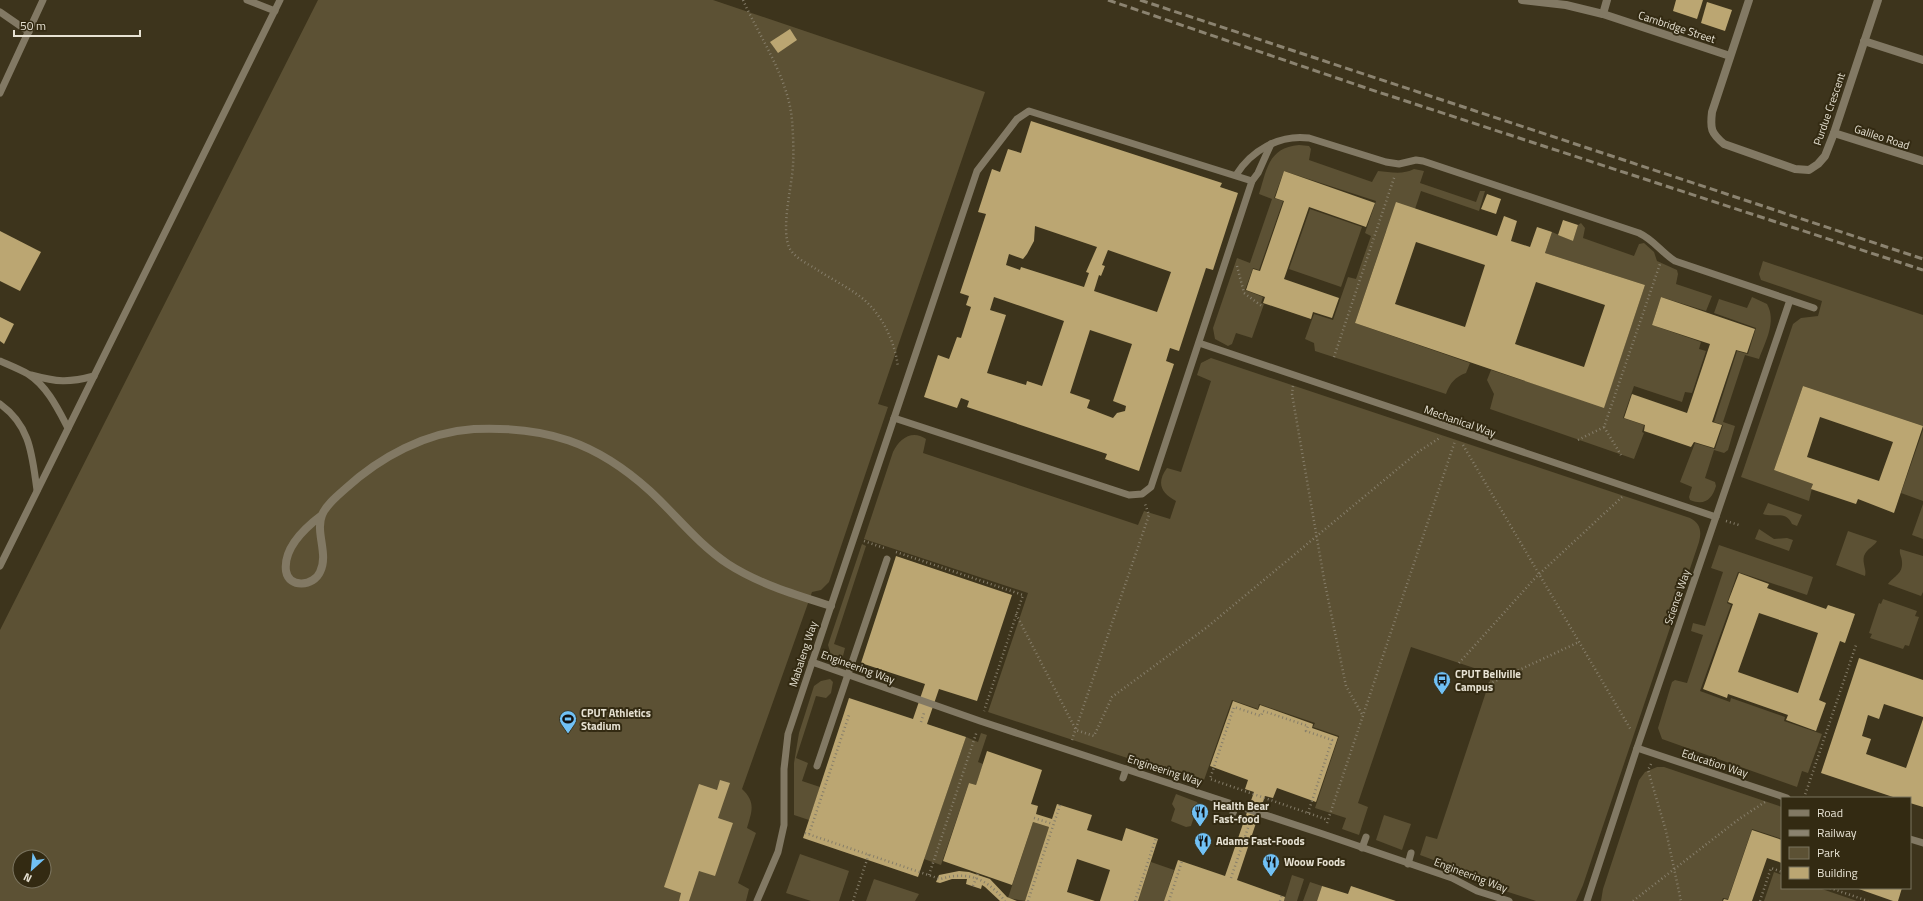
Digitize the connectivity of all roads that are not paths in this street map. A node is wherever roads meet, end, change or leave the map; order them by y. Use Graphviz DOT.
graph roads {
  1 [pos="43,0"];
  2 [pos="247,0"];
  3 [pos="280,0"];
  4 [pos="1522,0"];
  5 [pos="1607,0"];
  6 [pos="1749,0"];
  7 [pos="1878,0"];
  8 [pos="275,11"];
  9 [pos="0,12"];
  10 [pos="1603,14"];
  11 [pos="29,32"];
  12 [pos="1864,41"];
  13 [pos="1730,56"];
  14 [pos="1923,60"];
  15 [pos="0,93"];
  16 [pos="1834,133"];
  17 [pos="1271,144"];
  18 [pos="1923,161"];
  19 [pos="1236,175"];
  20 [pos="1252,180"];
  21 [pos="1790,300"];
  22 [pos="1814,308"];
  23 [pos="1199,343"];
  24 [pos="0,361"];
  25 [pos="28,374"];
  26 [pos="94,376"];
  27 [pos="0,404"];
  28 [pos="894,418"];
  29 [pos="68,428"];
  30 [pos="38,490"];
  31 [pos="322,515"];
  32 [pos="1716,517"];
  33 [pos="887,559"];
  34 [pos="0,566"];
  35 [pos="831,606"];
  36 [pos="812,662"];
  37 [pos="847,676"];
  38 [pos="1637,748"];
  39 [pos="817,766"];
  40 [pos="1126,769"];
  41 [pos="1123,778"];
  42 [pos="1784,797"];
  43 [pos="1236,805"];
  44 [pos="1233,813"];
  45 [pos="1366,837"];
  46 [pos="1911,839"];
  47 [pos="1923,843"];
  48 [pos="1362,848"];
  49 [pos="1411,853"];
  50 [pos="1408,864"];
  51 [pos="757,901"];
  52 [pos="1509,901"];
  53 [pos="1587,901"];
  1 -- 11 [label="lane"];
  2 -- 8 [label="lane"];
  3 -- 8 [label="lane"];
  4 -- 10 [label="street, Cambridge Street"];
  5 -- 10 [label="street"];
  6 -- 13 [label="street, Purdue Crescent"];
  7 -- 12 [label="street, Purdue Crescent"];
  8 -- 26 [label="lane"];
  9 -- 11 [label="lane"];
  10 -- 13 [label="street, Cambridge Street"];
  11 -- 15 [label="lane"];
  12 -- 14 [label="street"];
  12 -- 16 [label="street, Purdue Crescent"];
  13 -- 16 [label="street, Purdue Crescent"];
  16 -- 18 [label="street, Galileo Road"];
  17 -- 19 [label="lane"];
  17 -- 20 [label="lane"];
  17 -- 21 [label="lane"];
  19 -- 20 [label="lane, Mabaleng Way"];
  19 -- 28 [label="lane, Mabaleng Way"];
  20 -- 23 [label="lane"];
  21 -- 22 [label="lane"];
  21 -- 32 [label="lane, Science Way"];
  23 -- 28 [label="lane"];
  23 -- 32 [label="lane, Mechanical Way"];
  24 -- 25 [label="lane"];
  25 -- 26 [label="lane"];
  25 -- 29 [label="lane"];
  26 -- 29 [label="lane"];
  27 -- 30 [label="lane"];
  28 -- 35 [label="lane, Mabaleng Way"];
  29 -- 30 [label="lane"];
  30 -- 34 [label="lane"];
  31 -- 31 [label="street"];
  31 -- 35 [label="street"];
  32 -- 38 [label="lane, Science Way"];
  33 -- 37 [label="lane"];
  35 -- 36 [label="lane, Mabaleng Way"];
  36 -- 37 [label="lane, Engineering Way"];
  36 -- 51 [label="lane, Mabaleng Way"];
  37 -- 39 [label="lane"];
  37 -- 40 [label="lane, Engineering Way"];
  38 -- 42 [label="lane, Education Way"];
  38 -- 53 [label="lane, Science Way"];
  40 -- 41 [label="lane"];
  40 -- 43 [label="lane, Engineering Way"];
  43 -- 44 [label="lane"];
  43 -- 48 [label="lane, Engineering Way"];
  45 -- 48 [label="lane"];
  46 -- 47 [label="lane"];
  48 -- 50 [label="lane, Engineering Way"];
  49 -- 50 [label="lane"];
  50 -- 52 [label="lane, Engineering Way"];
}
